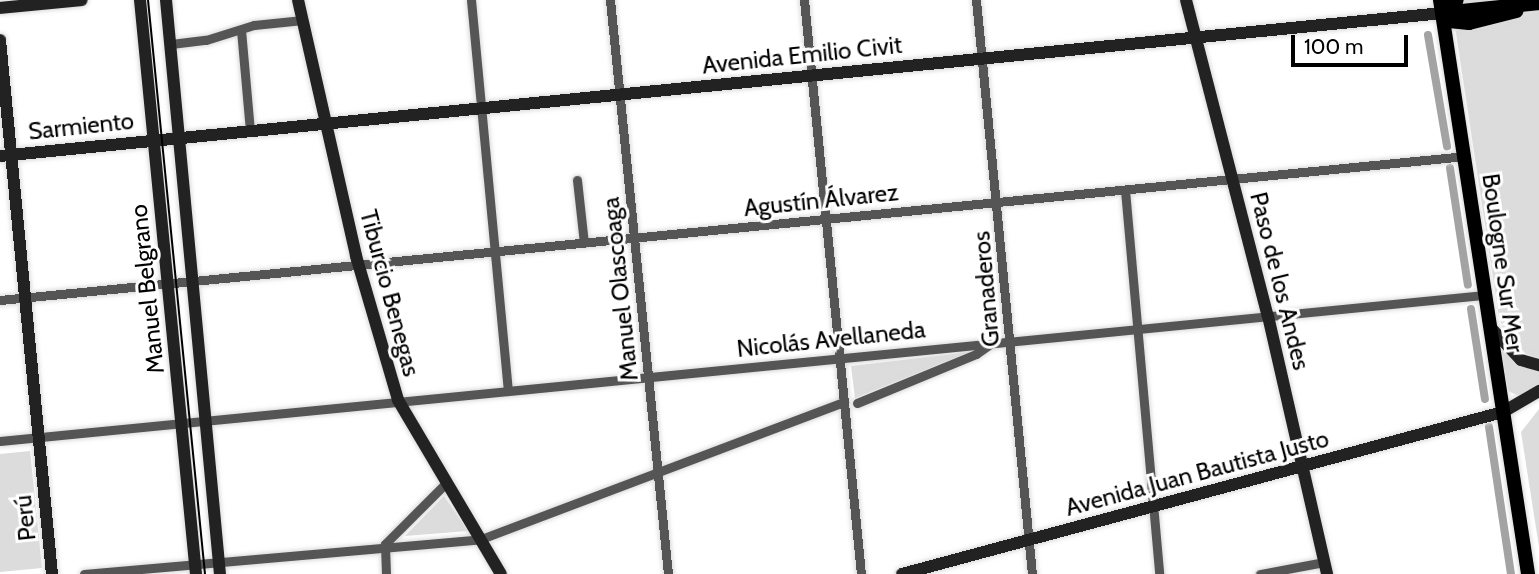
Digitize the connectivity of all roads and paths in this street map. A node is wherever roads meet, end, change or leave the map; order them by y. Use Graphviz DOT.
graph roads {
  1 [pos="82,0"];
  2 [pos="139,0"];
  3 [pos="166,0"];
  4 [pos="298,0"];
  5 [pos="471,0"];
  6 [pos="610,0"];
  7 [pos="804,0"];
  8 [pos="976,0"];
  9 [pos="1186,0"];
  10 [pos="1457,0"];
  11 [pos="1528,2"];
  12 [pos="1441,7"];
  13 [pos="0,8"];
  14 [pos="303,20"];
  15 [pos="241,30"];
  16 [pos="1198,37"];
  17 [pos="0,40"];
  18 [pos="170,44"];
  19 [pos="981,59"];
  20 [pos="811,76"];
  21 [pos="619,94"];
  22 [pos="481,108"];
  23 [pos="327,123"];
  24 [pos="250,131"];
  25 [pos="167,139"];
  26 [pos="6,155"];
  27 [pos="1465,156"];
  28 [pos="1232,179"];
  29 [pos="577,180"];
  30 [pos="1125,190"];
  31 [pos="998,202"];
  32 [pos="825,219"];
  33 [pos="634,238"];
  34 [pos="584,243"];
  35 [pos="495,252"];
  36 [pos="359,265"];
  37 [pos="180,283"];
  38 [pos="1485,295"];
  39 [pos="25,298"];
  40 [pos="0,300"];
  41 [pos="1268,316"];
  42 [pos="1490,326"];
  43 [pos="1136,328"];
  44 [pos="1010,341"];
  45 [pos="992,342"];
  46 [pos="972,344"];
  47 [pos="975,355"];
  48 [pos="839,357"];
  49 [pos="1539,365"];
  50 [pos="648,376"];
  51 [pos="508,389"];
  52 [pos="1539,391"];
  53 [pos="398,400"];
  54 [pos="844,402"];
  55 [pos="857,403"];
  56 [pos="1503,412"];
  57 [pos="206,420"];
  58 [pos="181,423"];
  59 [pos="38,437"];
  60 [pos="0,441"];
  61 [pos="1304,466"];
  62 [pos="660,472"];
  63 [pos="446,483"];
  64 [pos="1154,506"];
  65 [pos="481,539"];
  66 [pos="1029,540"];
  67 [pos="384,547"];
  68 [pos="208,567"];
  69 [pos="1326,568"];
  70 [pos="52,574"];
  71 [pos="84,574"];
  72 [pos="386,574"];
  73 [pos="501,574"];
  74 [pos="668,574"];
  75 [pos="861,574"];
  76 [pos="902,574"];
  77 [pos="1032,574"];
  78 [pos="1160,574"];
  79 [pos="1260,574"];
  80 [pos="1528,574"];
  1 -- 13 [label="main road"];
  2 -- 25 [label="main road, Manuel Belgrano"];
  3 -- 18 [label="main road, Manuel Belgrano"];
  4 -- 14 [label="main road, Tiburcio Benegas"];
  5 -- 22 [label="street"];
  6 -- 21 [label="street, Manuel Olascoaga"];
  7 -- 20 [label="street"];
  8 -- 19 [label="street, Granaderos"];
  9 -- 16 [label="main road, Paso de los Andes"];
  10 -- 12 [label="main road"];
  11 -- 12 [label="main road"];
  12 -- 16 [label="main road, Avenida Emilio Civit"];
  12 -- 27 [label="main road, Boulogne Sur Mer"];
  14 -- 15 [label="street"];
  14 -- 23 [label="main road, Tiburcio Benegas"];
  15 -- 18 [label="street"];
  15 -- 24 [label="street"];
  16 -- 19 [label="main road, Avenida Emilio Civit"];
  16 -- 28 [label="main road, Paso de los Andes"];
  17 -- 26 [label="main road, Perú"];
  18 -- 25 [label="main road, Manuel Belgrano"];
  19 -- 20 [label="main road, Avenida Emilio Civit"];
  19 -- 31 [label="street, Granaderos"];
  20 -- 21 [label="main road, Avenida Emilio Civit"];
  20 -- 32 [label="street"];
  21 -- 22 [label="main road, Avenida Emilio Civit"];
  21 -- 33 [label="street, Manuel Olascoaga"];
  22 -- 23 [label="main road, Avenida Emilio Civit"];
  22 -- 35 [label="street"];
  23 -- 24 [label="main road, Avenida Emilio Civit"];
  23 -- 36 [label="main road, Tiburcio Benegas"];
  24 -- 25 [label="main road, Avenida Emilio Civit"];
  25 -- 26 [label="main road, Sarmiento"];
  25 -- 37 [label="main road, Manuel Belgrano"];
  25 -- 37 [label="main road, Manuel Belgrano"];
  26 -- 39 [label="main road, Perú"];
  27 -- 28 [label="street, Agustín Álvarez"];
  27 -- 38 [label="main road, Boulogne Sur Mer"];
  28 -- 30 [label="street, Agustín Álvarez"];
  28 -- 41 [label="main road, Paso de los Andes"];
  29 -- 34 [label="street"];
  30 -- 31 [label="street, Agustín Álvarez"];
  30 -- 43 [label="street"];
  31 -- 32 [label="street, Agustín Álvarez"];
  31 -- 44 [label="street, Granaderos"];
  32 -- 33 [label="street, Agustín Álvarez"];
  32 -- 48 [label="street"];
  33 -- 34 [label="street, Agustín Álvarez"];
  33 -- 50 [label="street, Manuel Olascoaga"];
  34 -- 35 [label="street, Agustín Álvarez"];
  35 -- 36 [label="street, Agustín Álvarez"];
  35 -- 51 [label="street"];
  36 -- 37 [label="street, Agustín Álvarez"];
  36 -- 53 [label="main road, Tiburcio Benegas"];
  37 -- 39 [label="street, Agustín Álvarez"];
  37 -- 57 [label="main road, Manuel Belgrano"];
  37 -- 58 [label="main road, Manuel Belgrano"];
  38 -- 41 [label="street, Nicolás Avellaneda"];
  38 -- 42 [label="main road, Boulogne Sur Mer"];
  39 -- 40 [label="street, Agustín Álvarez"];
  39 -- 59 [label="main road, Perú"];
  41 -- 43 [label="street, Nicolás Avellaneda"];
  41 -- 61 [label="main road, Paso de los Andes"];
  42 -- 49 [label="main road"];
  42 -- 56 [label="main road, Boulogne Sur Mer"];
  43 -- 44 [label="street, Nicolás Avellaneda"];
  43 -- 64 [label="street"];
  44 -- 45 [label="street, Nicolás Avellaneda"];
  44 -- 66 [label="street, Granaderos"];
  45 -- 46 [label="street, Nicolás Avellaneda"];
  45 -- 47 [label="street"];
  46 -- 47 [label="street"];
  46 -- 48 [label="street, Nicolás Avellaneda"];
  47 -- 55 [label="street"];
  48 -- 50 [label="street, Nicolás Avellaneda"];
  48 -- 54 [label="street"];
  50 -- 51 [label="street, Nicolás Avellaneda"];
  50 -- 62 [label="street, Manuel Olascoaga"];
  51 -- 53 [label="street, Nicolás Avellaneda"];
  52 -- 56 [label="main road, Avenida Juan Bautista Justo"];
  53 -- 57 [label="street, Nicolás Avellaneda"];
  53 -- 63 [label="main road, Tiburcio Benegas"];
  54 -- 62 [label="street"];
  54 -- 75 [label="street"];
  56 -- 61 [label="main road, Avenida Juan Bautista Justo"];
  56 -- 80 [label="main road, Boulogne Sur Mer"];
  57 -- 58 [label="street, Nicolás Avellaneda"];
  57 -- 68 [label="main road, Manuel Belgrano"];
  58 -- 59 [label="street, Nicolás Avellaneda"];
  58 -- 68 [label="main road, Manuel Belgrano"];
  59 -- 60 [label="street, Nicolás Avellaneda"];
  59 -- 70 [label="main road, Perú"];
  61 -- 64 [label="main road, Avenida Juan Bautista Justo"];
  61 -- 69 [label="main road, Paso de los Andes"];
  62 -- 65 [label="street"];
  62 -- 74 [label="street, Manuel Olascoaga"];
  63 -- 65 [label="main road, Tiburcio Benegas"];
  63 -- 67 [label="street"];
  64 -- 66 [label="main road, Avenida Juan Bautista Justo"];
  64 -- 78 [label="street"];
  65 -- 67 [label="street"];
  65 -- 73 [label="main road, Tiburcio Benegas"];
  66 -- 76 [label="main road, Avenida Juan Bautista Justo"];
  66 -- 77 [label="street, Granaderos"];
  67 -- 68 [label="street"];
  67 -- 72 [label="street"];
  68 -- 71 [label="street"];
  69 -- 79 [label="street"];
}
